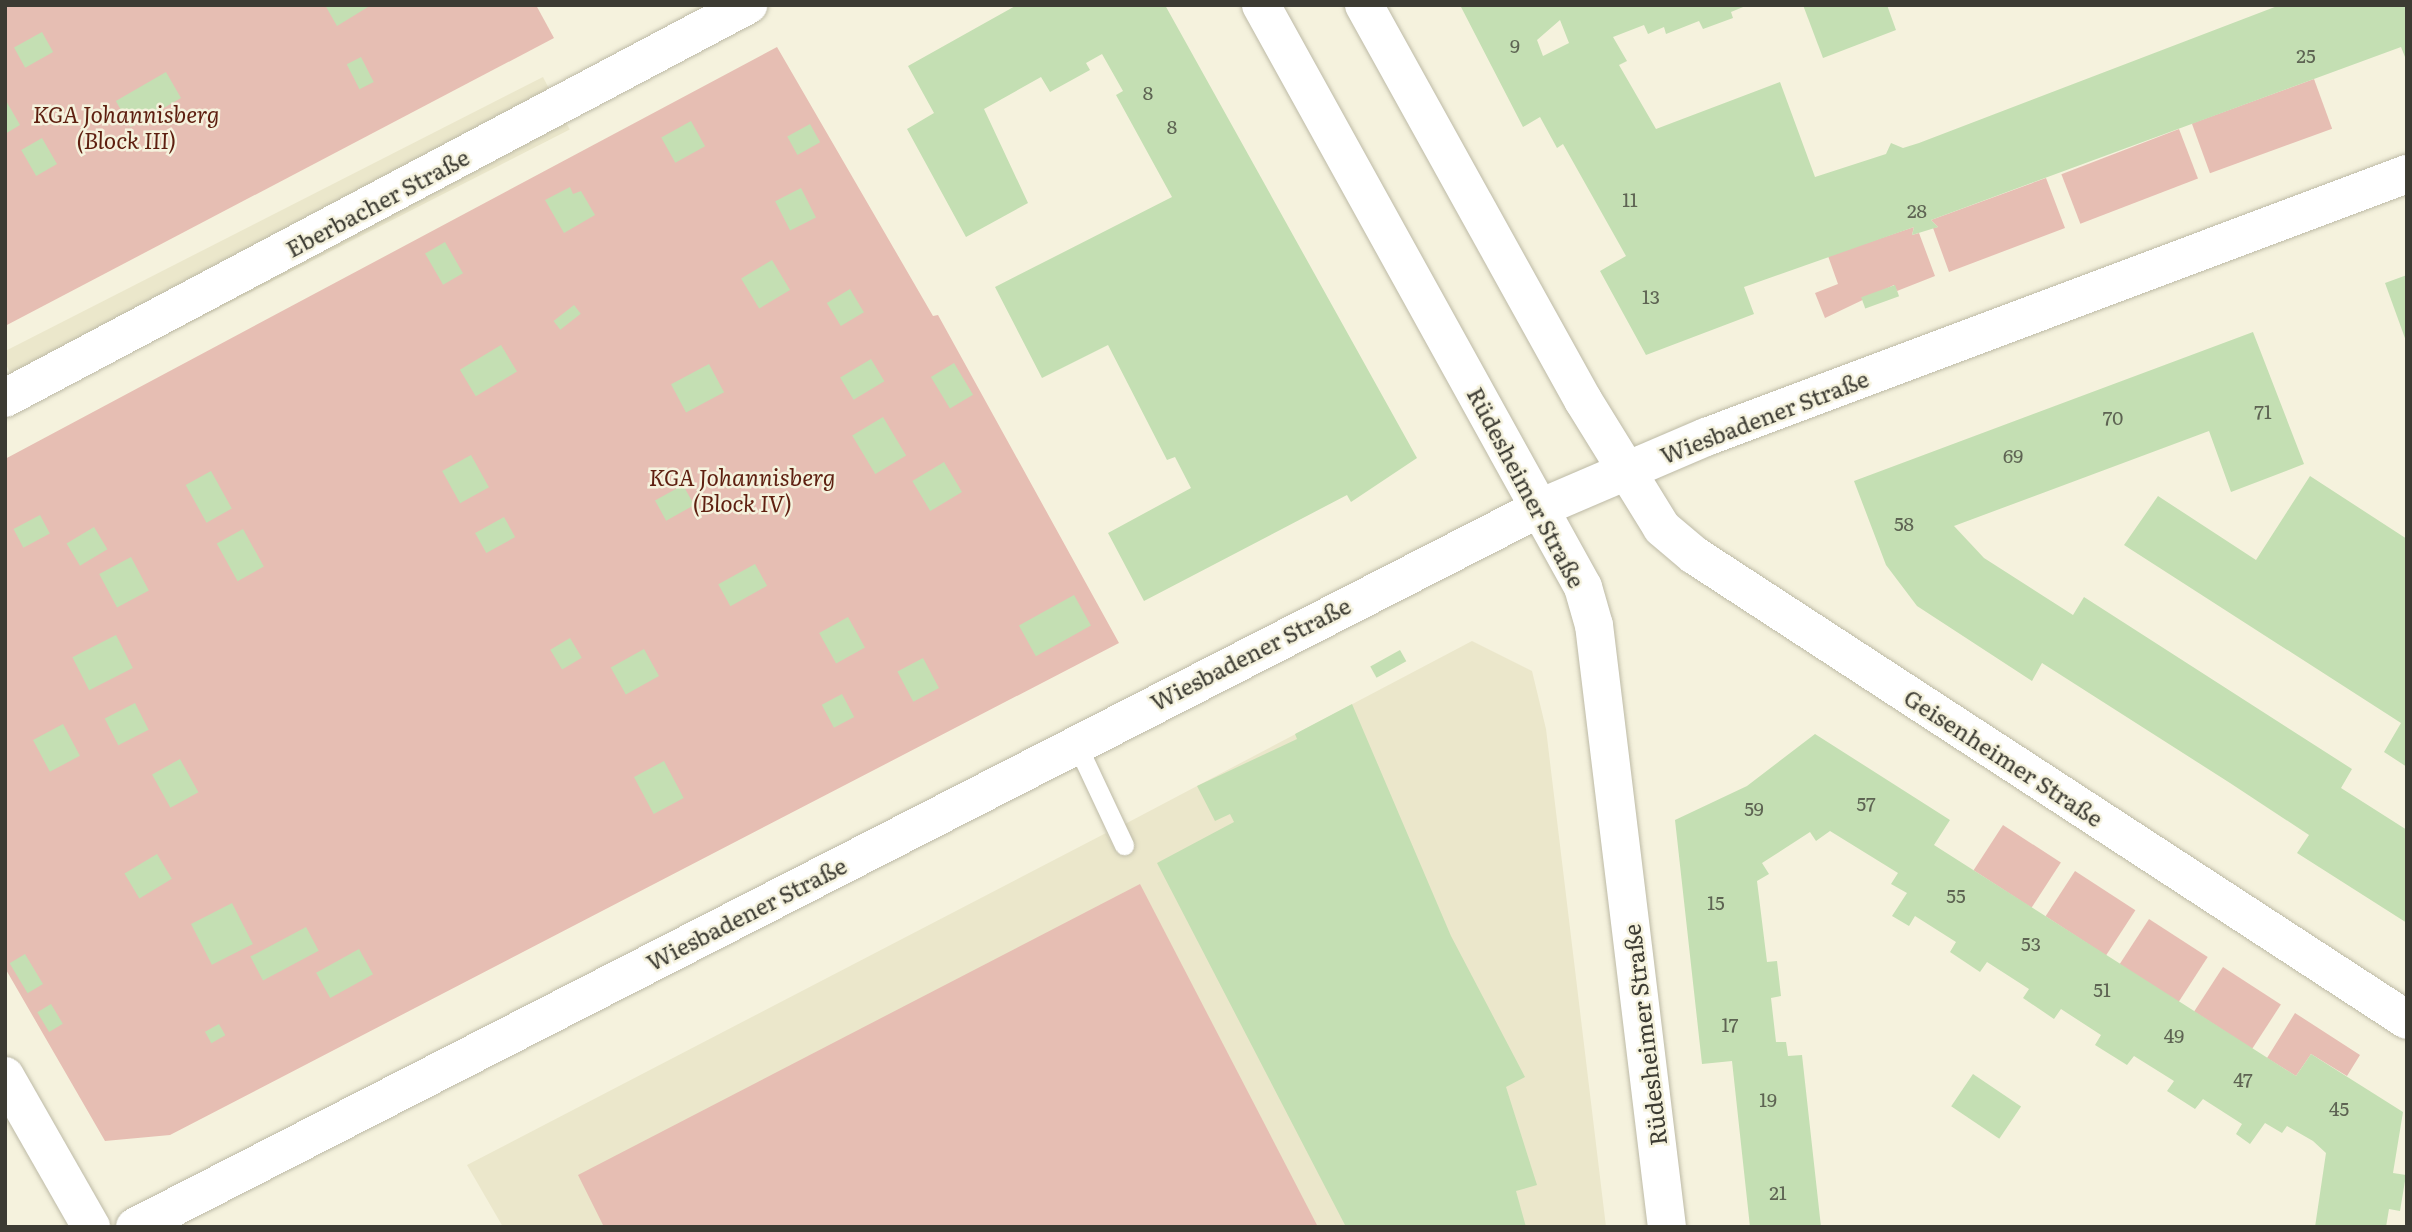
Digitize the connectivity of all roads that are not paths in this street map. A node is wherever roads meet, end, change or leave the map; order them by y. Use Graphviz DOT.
graph roads {
  1 [pos="748,5"];
  2 [pos="1261,5"];
  3 [pos="1364,5"];
  4 [pos="2407,174"];
  5 [pos="5,398"];
  6 [pos="1624,470"];
  7 [pos="1539,508"];
  8 [pos="1076,743"];
  9 [pos="1124,845"];
  10 [pos="2407,1020"];
  11 [pos="5,1076"];
  12 [pos="91,1227"];
  13 [pos="135,1227"];
  14 [pos="1667,1227"];
  1 -- 5 [label="street, Eberbacher Straße"];
  2 -- 7 [label="street, Rüdesheimer Straße"];
  3 -- 6 [label="street"];
  4 -- 6 [label="street, Wiesbadener Straße"];
  6 -- 7 [label="street, Wiesbadener Straße"];
  6 -- 10 [label="street, Geisenheimer Straße"];
  7 -- 8 [label="street, Wiesbadener Straße"];
  7 -- 14 [label="street, Rüdesheimer Straße"];
  8 -- 9 [label="lane"];
  8 -- 13 [label="street, Wiesbadener Straße"];
  11 -- 12 [label="street"];
}
